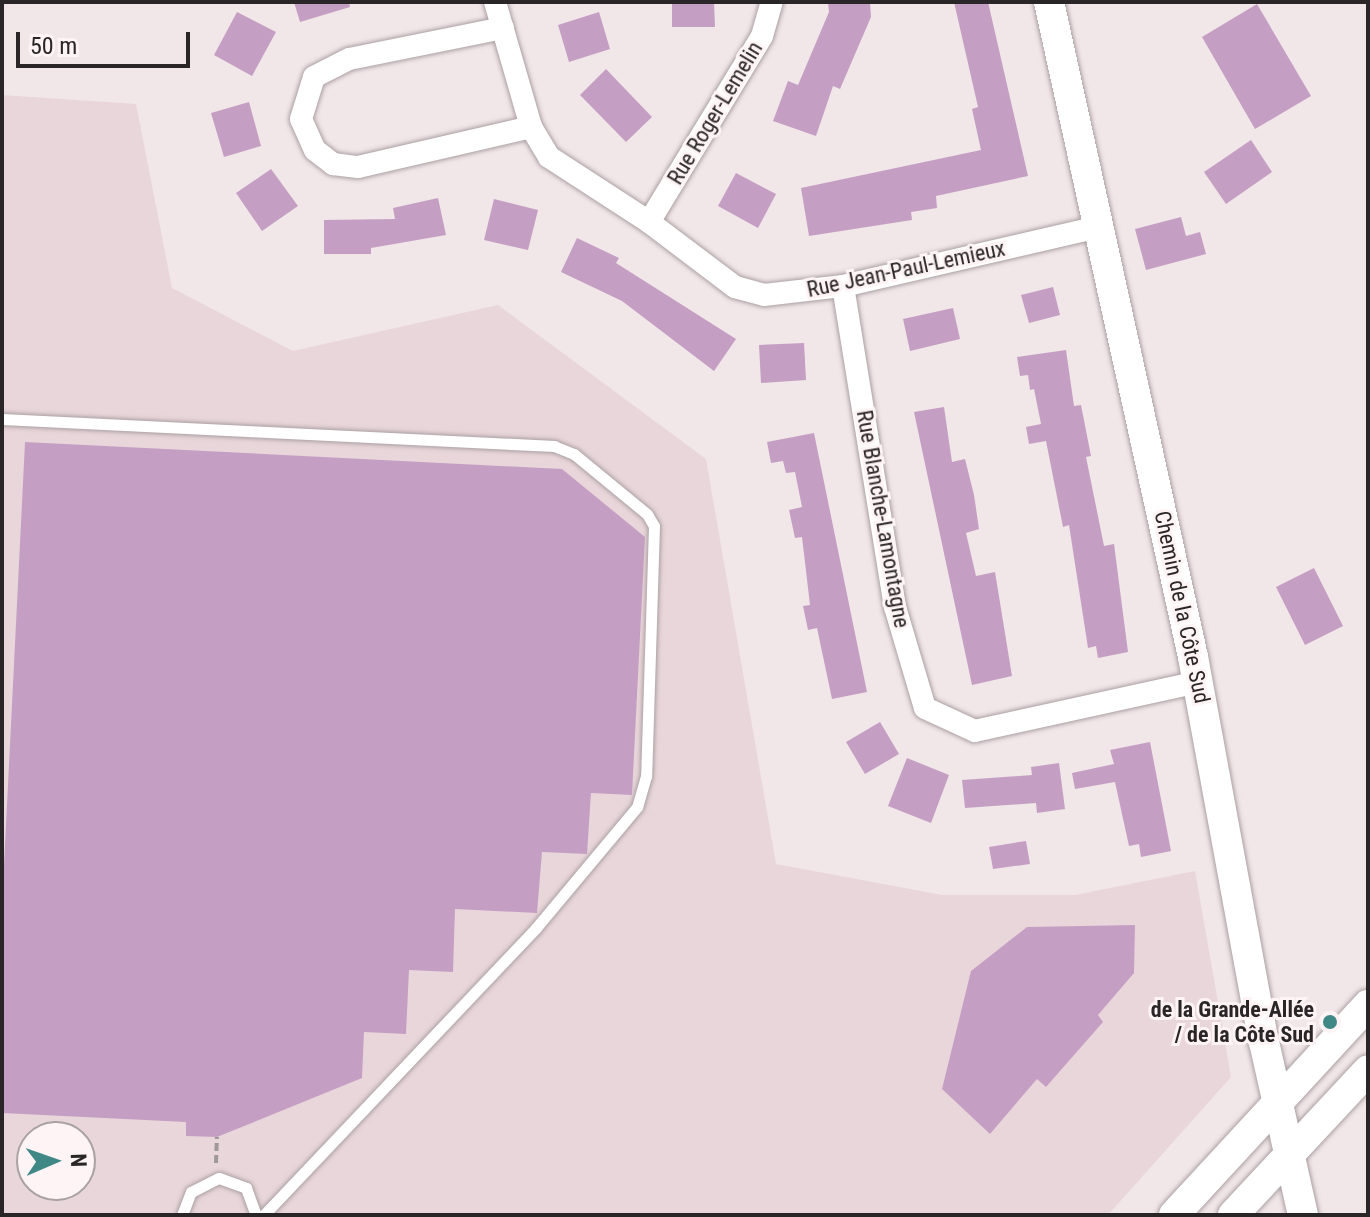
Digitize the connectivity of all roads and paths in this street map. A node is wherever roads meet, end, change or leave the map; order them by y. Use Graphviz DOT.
graph roads {
  1 [pos="495,2"];
  2 [pos="772,2"];
  3 [pos="1049,2"];
  4 [pos="503,28"];
  5 [pos="531,127"];
  6 [pos="649,222"];
  7 [pos="1098,227"];
  8 [pos="843,286"];
  9 [pos="2,419"];
  10 [pos="1198,682"];
  11 [pos="1368,1005"];
  12 [pos="1368,1070"];
  13 [pos="1276,1104"];
  14 [pos="217,1137"];
  15 [pos="1287,1155"];
  16 [pos="216,1179"];
  17 [pos="182,1215"];
  18 [pos="256,1215"];
  19 [pos="264,1215"];
  20 [pos="1174,1215"];
  21 [pos="1233,1215"];
  22 [pos="1303,1215"];
  1 -- 4 [label="street, Rue Jean-Paul-Lemieux"];
  2 -- 6 [label="street, Rue Roger-Lemelin"];
  3 -- 7 [label="street, Chemin de la Côte Sud"];
  4 -- 5 [label="street, Rue Jean-Paul-Lemieux"];
  4 -- 5 [label="street"];
  5 -- 6 [label="street, Rue Jean-Paul-Lemieux"];
  6 -- 8 [label="street, Rue Jean-Paul-Lemieux"];
  7 -- 8 [label="street, Rue Jean-Paul-Lemieux"];
  7 -- 10 [label="street, Chemin de la Côte Sud"];
  8 -- 10 [label="street, Rue Blanche-Lamontagne"];
  9 -- 19 [label="lane"];
  10 -- 13 [label="street, Chemin de la Côte Sud"];
  11 -- 13 [label="street"];
  12 -- 15 [label="street"];
  13 -- 15 [label="street, Chemin de la Côte Sud"];
  13 -- 20 [label="street"];
  14 -- 16 [label="path"];
  15 -- 21 [label="street"];
  15 -- 22 [label="street, Chemin de la Côte Sud"];
  16 -- 17 [label="lane"];
  16 -- 18 [label="lane"];
}
